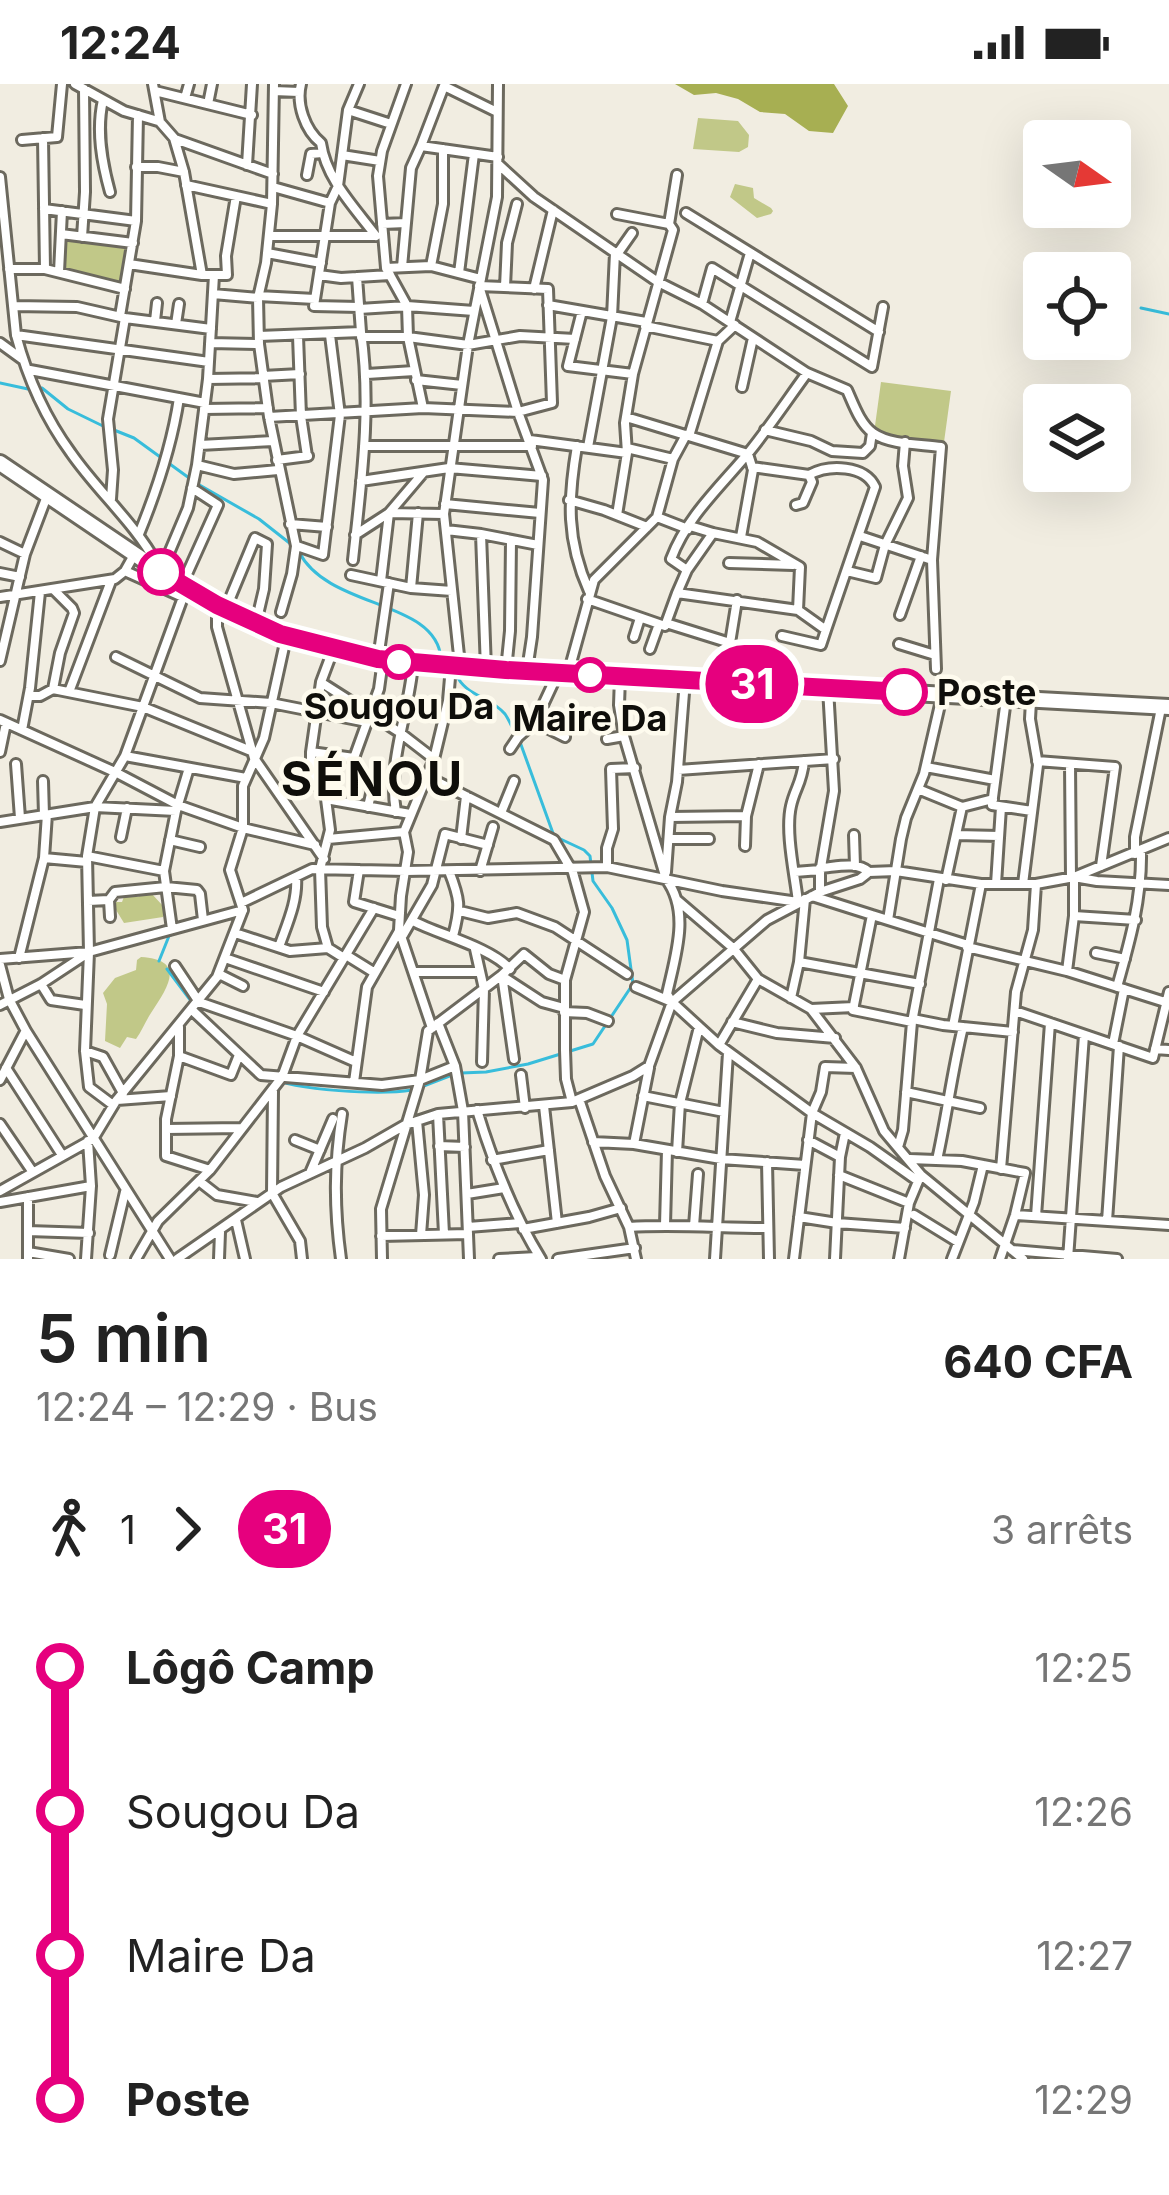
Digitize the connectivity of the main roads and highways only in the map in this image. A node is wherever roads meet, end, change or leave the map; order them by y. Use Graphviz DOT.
graph roads {
  1 [pos="0,463"];
  2 [pos="1165,707"];
  1 -- 2 [label="highway"];
}
